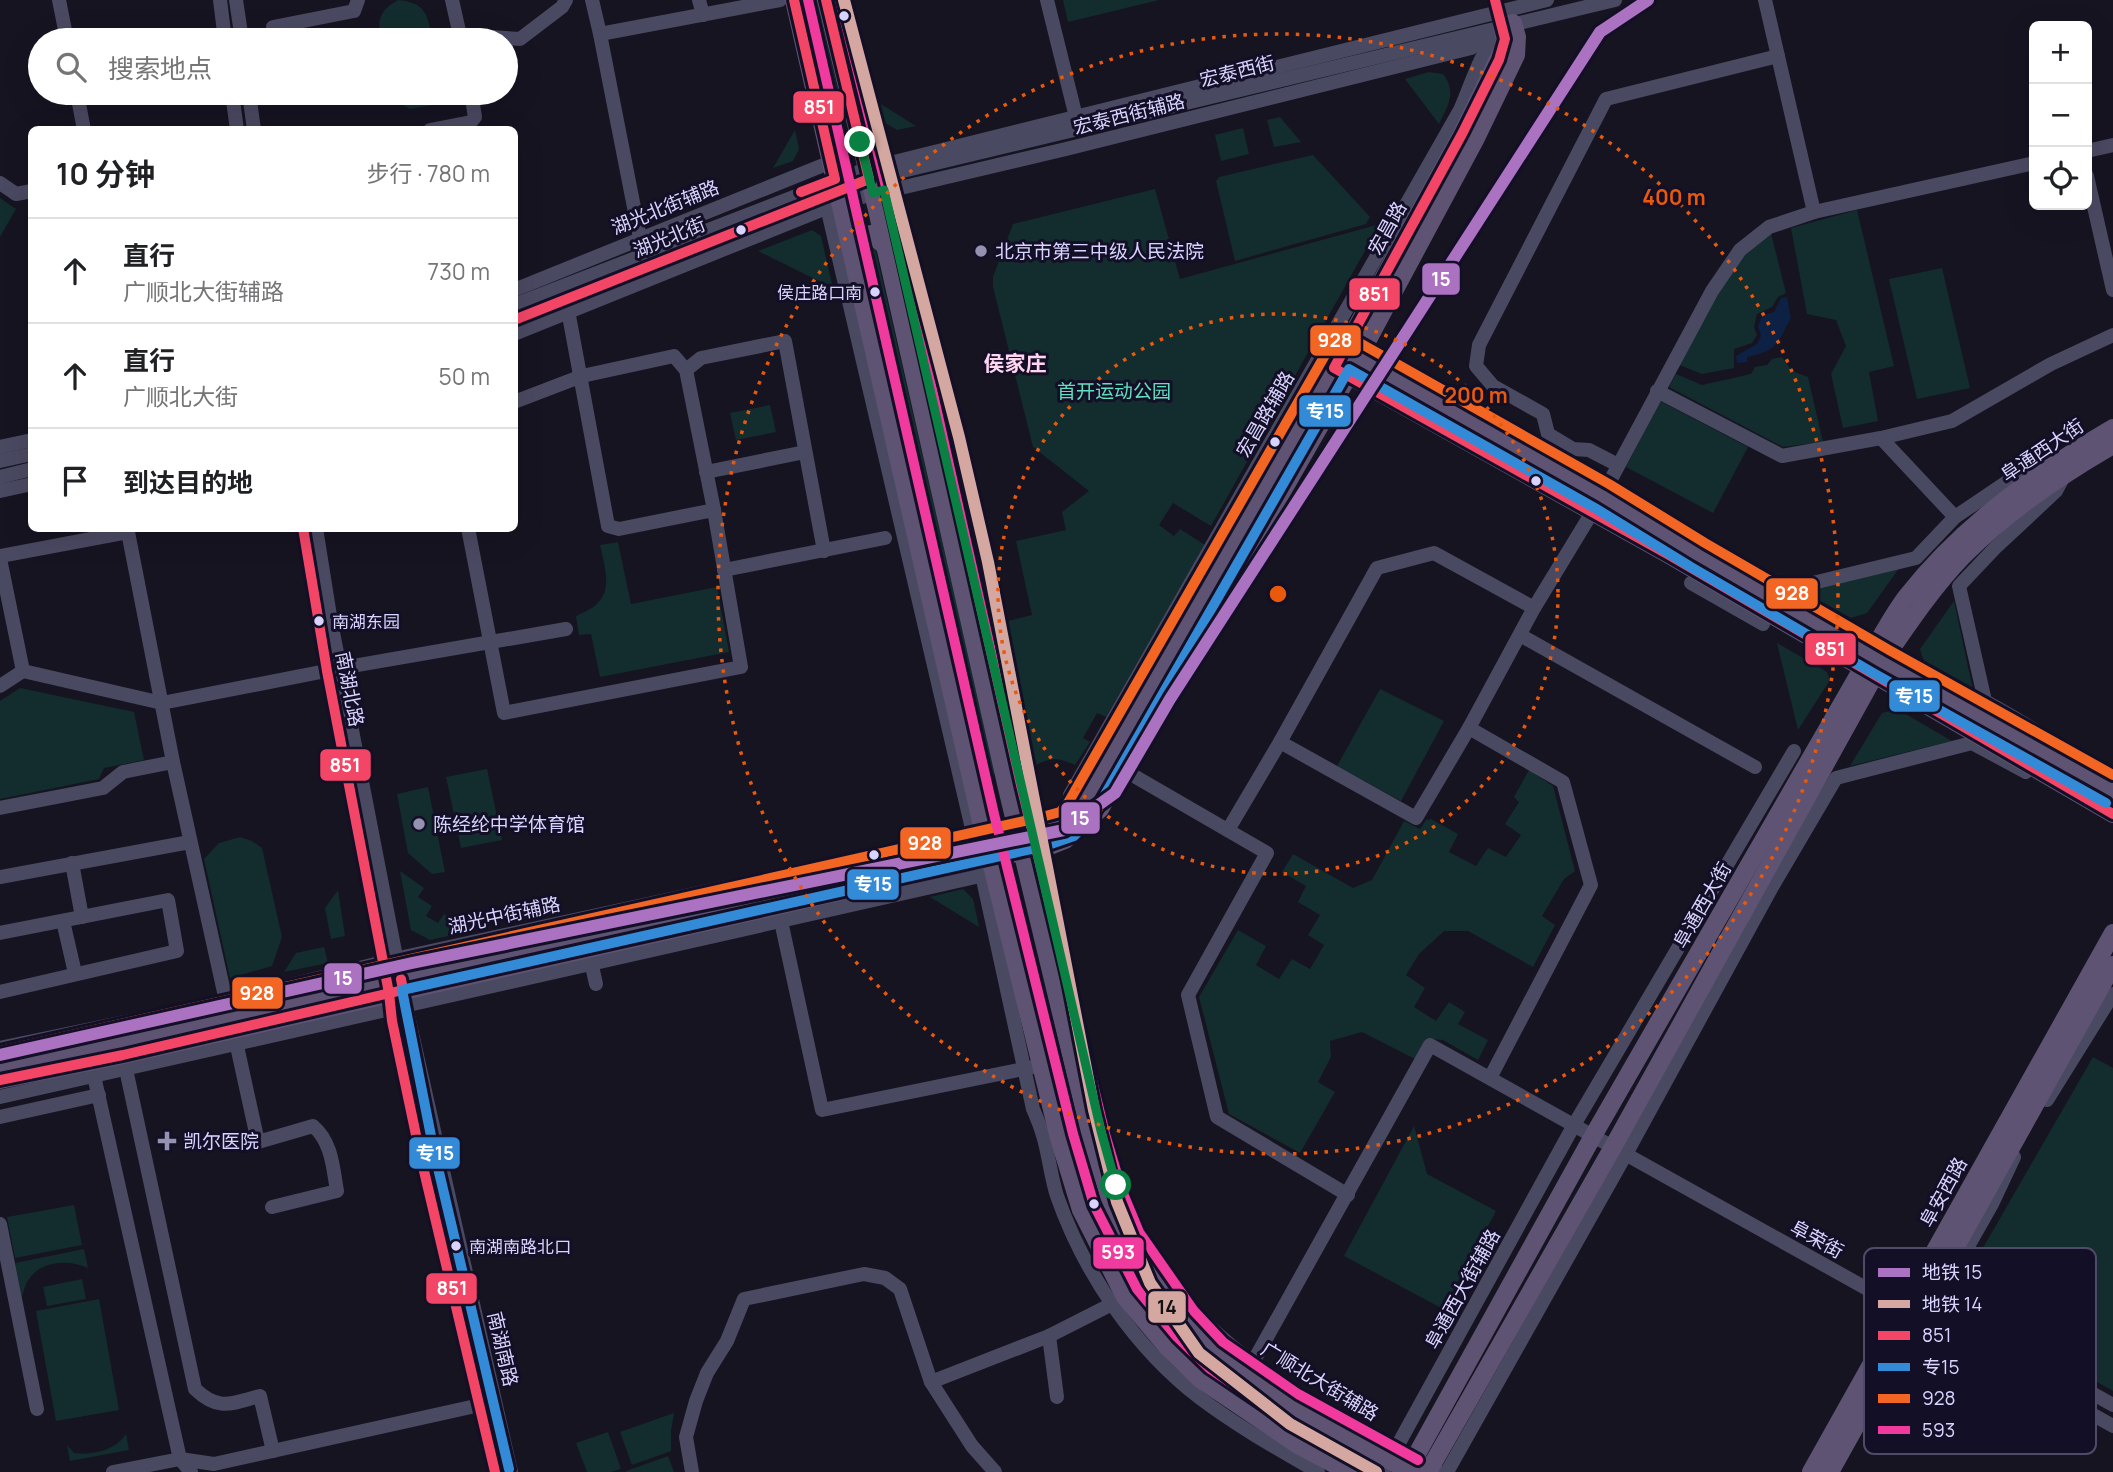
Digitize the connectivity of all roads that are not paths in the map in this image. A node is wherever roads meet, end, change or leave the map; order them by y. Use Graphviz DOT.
graph roads {
  1 [pos="59,0"];
  2 [pos="220,0"];
  3 [pos="236,0"];
  4 [pos="358,0"];
  5 [pos="453,0"];
  6 [pos="566,0"];
  7 [pos="592,0"];
  8 [pos="699,0"];
  9 [pos="780,0"];
  10 [pos="794,0"];
  11 [pos="826,0"];
  12 [pos="1047,0"];
  13 [pos="1547,0"];
  14 [pos="1615,0"];
  15 [pos="1765,0"];
  16 [pos="1504,12"];
  17 [pos="703,15"];
  18 [pos="273,27"];
  19 [pos="65,28"];
  20 [pos="224,28"];
  21 [pos="240,28"];
  22 [pos="458,28"];
  23 [pos="600,34"];
  24 [pos="518,39"];
  25 [pos="1777,56"];
  26 [pos="80,105"];
  27 [pos="234,105"];
  28 [pos="251,105"];
  29 [pos="473,105"];
  30 [pos="851,107"];
  31 [pos="820,114"];
  32 [pos="1076,117"];
  33 [pos="84,126"];
  34 [pos="236,126"];
  35 [pos="253,126"];
  36 [pos="450,126"];
  37 [pos="2113,145"];
  38 [pos="2092,150"];
  39 [pos="2029,164"];
  40 [pos="0,183"];
  41 [pos="873,183"];
  42 [pos="835,188"];
  43 [pos="28,192"];
  44 [pos="2092,198"];
  45 [pos="1814,212"];
  46 [pos="640,238"];
  47 [pos="885,246"];
  48 [pos="853,255"];
  49 [pos="518,288"];
  50 [pos="2113,290"];
  51 [pos="566,300"];
  52 [pos="518,305"];
  53 [pos="518,318"];
  54 [pos="518,331"];
  55 [pos="2113,335"];
  56 [pos="1351,354"];
  57 [pos="686,370"];
  58 [pos="1342,371"];
  59 [pos="582,376"];
  60 [pos="1657,391"];
  61 [pos="518,400"];
  62 [pos="2113,428"];
  63 [pos="1881,438"];
  64 [pos="28,441"];
  65 [pos="2113,445"];
  66 [pos="0,447"];
  67 [pos="805,452"];
  68 [pos="28,455"];
  69 [pos="0,461"];
  70 [pos="1618,465"];
  71 [pos="2061,467"];
  72 [pos="28,470"];
  73 [pos="706,472"];
  74 [pos="0,477"];
  75 [pos="28,485"];
  76 [pos="0,491"];
  77 [pos="1597,504"];
  78 [pos="714,510"];
  79 [pos="1955,517"];
  80 [pos="304,532"];
  81 [pos="317,532"];
  82 [pos="469,532"];
  83 [pos="884,538"];
  84 [pos="1673,549"];
  85 [pos="824,551"];
  86 [pos="0,557"];
  87 [pos="1732,561"];
  88 [pos="724,570"];
  89 [pos="1691,583"];
  90 [pos="1534,608"];
  91 [pos="1763,624"];
  92 [pos="566,629"];
  93 [pos="1520,635"];
  94 [pos="490,643"];
  95 [pos="1872,665"];
  96 [pos="334,670"];
  97 [pos="23,671"];
  98 [pos="0,685"];
  99 [pos="162,703"];
  100 [pos="1469,728"];
  101 [pos="1280,742"];
  102 [pos="1794,751"];
  103 [pos="173,762"];
  104 [pos="1755,766"];
  105 [pos="1122,769"];
  106 [pos="2076,772"];
  107 [pos="2066,787"];
  108 [pos="1007,788"];
  109 [pos="2113,791"];
  110 [pos="976,794"];
  111 [pos="0,808"];
  112 [pos="2113,814"];
  113 [pos="1067,824"];
  114 [pos="1228,830"];
  115 [pos="1029,841"];
  116 [pos="190,842"];
  117 [pos="983,853"];
  118 [pos="72,863"];
  119 [pos="0,877"];
  120 [pos="1036,906"];
  121 [pos="778,907"];
  122 [pos="1006,914"];
  123 [pos="82,917"];
  124 [pos="63,921"];
  125 [pos="0,933"];
  126 [pos="2113,933"];
  127 [pos="590,956"];
  128 [pos="2113,965"];
  129 [pos="75,973"];
  130 [pos="394,984"];
  131 [pos="596,984"];
  132 [pos="0,992"];
  133 [pos="2113,994"];
  134 [pos="226,1001"];
  135 [pos="235,1037"];
  136 [pos="0,1048"];
  137 [pos="125,1062"];
  138 [pos="1034,1067"];
  139 [pos="93,1069"];
  140 [pos="1490,1078"];
  141 [pos="8,1079"];
  142 [pos="99,1095"];
  143 [pos="0,1097"];
  144 [pos="0,1117"];
  145 [pos="1574,1125"];
  146 [pos="1593,1136"];
  147 [pos="1059,1138"];
  148 [pos="1620,1150"];
  149 [pos="1046,1154"];
  150 [pos="1348,1195"];
  151 [pos="272,1208"];
  152 [pos="0,1224"];
  153 [pos="1949,1248"];
  154 [pos="1953,1248"];
  155 [pos="1967,1248"];
  156 [pos="1163,1283"];
  157 [pos="1864,1288"];
  158 [pos="1119,1301"];
  159 [pos="1049,1336"];
  160 [pos="1252,1364"];
  161 [pos="931,1382"];
  162 [pos="1864,1392"];
  163 [pos="494,1395"];
  164 [pos="2096,1395"];
  165 [pos="1057,1397"];
  166 [pos="480,1405"];
  167 [pos="2113,1405"];
  168 [pos="1864,1408"];
  169 [pos="37,1409"];
  170 [pos="2096,1417"];
  171 [pos="2113,1426"];
  172 [pos="1353,1440"];
  173 [pos="273,1451"];
  174 [pos="180,1459"];
  175 [pos="1390,1460"];
  176 [pos="1410,1468"];
  177 [pos="1344,1469"];
  178 [pos="1436,1471"];
  179 [pos="113,1472"];
  180 [pos="191,1472"];
  181 [pos="495,1472"];
  182 [pos="511,1472"];
  183 [pos="692,1472"];
  184 [pos="995,1472"];
  185 [pos="1318,1472"];
  186 [pos="1811,1472"];
  187 [pos="1829,1472"];
  1 -- 19 [label="street"];
  2 -- 20 [label="street"];
  3 -- 21 [label="street"];
  4 -- 18 [label="street"];
  5 -- 22 [label="street"];
  6 -- 24 [label="street"];
  7 -- 23 [label="street"];
  8 -- 17 [label="street"];
  9 -- 17 [label="street"];
  10 -- 31 [label="main road"];
  11 -- 30 [label="main road"];
  12 -- 32 [label="street"];
  13 -- 16 [label="street, 宏泰西街"];
  14 -- 16 [label="street, 宏泰西街"];
  15 -- 25 [label="street"];
  16 -- 32 [label="street, 宏泰西街"];
  16 -- 41 [label="street, 宏泰西街"];
  16 -- 56 [label="main road, 宏昌路"];
  16 -- 113 [label="street, 宏昌路辅路"];
  17 -- 23 [label="street"];
  23 -- 46 [label="street"];
  25 -- 45 [label="street"];
  25 -- 70 [label="street"];
  26 -- 33 [label="street"];
  27 -- 34 [label="street"];
  28 -- 35 [label="street"];
  29 -- 36 [label="street"];
  30 -- 31 [label="main road"];
  30 -- 41 [label="main road"];
  31 -- 42 [label="main road"];
  32 -- 41 [label="street, 宏泰西街"];
  37 -- 38 [label="street"];
  39 -- 45 [label="street"];
  40 -- 43 [label="street"];
  41 -- 42 [label="street, 宏泰西街"];
  41 -- 42 [label="street"];
  41 -- 47 [label="main road"];
  41 -- 115 [label="street, 广顺北大街辅路"];
  42 -- 46 [label="street, 湖光北街辅路"];
  42 -- 48 [label="main road"];
  42 -- 51 [label="street, 湖光北街"];
  42 -- 51 [label="street"];
  42 -- 117 [label="street"];
  44 -- 50 [label="street"];
  45 -- 60 [label="street"];
  46 -- 49 [label="street, 湖光北街辅路"];
  47 -- 48 [label="main road"];
  47 -- 108 [label="main road"];
  48 -- 110 [label="main road"];
  51 -- 52 [label="street, 湖光北街"];
  51 -- 53 [label="street, 湖光北街"];
  51 -- 54 [label="street"];
  51 -- 59 [label="street"];
  55 -- 63 [label="street"];
  56 -- 58 [label="main road, 宏昌路"];
  56 -- 77 [label="main road"];
  57 -- 59 [label="street"];
  57 -- 67 [label="street"];
  57 -- 73 [label="street"];
  58 -- 77 [label="main road"];
  58 -- 105 [label="main road, 宏昌路"];
  58 -- 113 [label="main road, 宏昌路"];
  59 -- 61 [label="street"];
  59 -- 78 [label="street"];
  60 -- 63 [label="street"];
  60 -- 70 [label="street"];
  62 -- 71 [label="main road, 阜通西大街"];
  63 -- 79 [label="street"];
  64 -- 66 [label="street"];
  65 -- 71 [label="main road, 阜通西大街"];
  67 -- 73 [label="street"];
  67 -- 85 [label="street"];
  68 -- 69 [label="street"];
  70 -- 77 [label="street"];
  71 -- 79 [label="street"];
  71 -- 95 [label="main road, 阜通西大街"];
  71 -- 106 [label="street"];
  72 -- 74 [label="street"];
  73 -- 78 [label="street"];
  75 -- 76 [label="street"];
  77 -- 84 [label="main road"];
  77 -- 90 [label="street"];
  78 -- 88 [label="street"];
  79 -- 87 [label="street"];
  80 -- 96 [label="street, 南湖北路"];
  81 -- 96 [label="street, 南湖北路"];
  82 -- 94 [label="street"];
  83 -- 85 [label="street"];
  84 -- 87 [label="main road"];
  84 -- 89 [label="main road"];
  84 -- 95 [label="main road"];
  85 -- 88 [label="street"];
  86 -- 97 [label="street"];
  86 -- 99 [label="street"];
  88 -- 94 [label="street"];
  89 -- 91 [label="street"];
  90 -- 93 [label="street"];
  90 -- 101 [label="street"];
  92 -- 94 [label="street"];
  93 -- 100 [label="street"];
  93 -- 104 [label="street"];
  94 -- 96 [label="street"];
  95 -- 106 [label="main road"];
  95 -- 107 [label="main road"];
  95 -- 146 [label="main road, 阜通西大街"];
  95 -- 148 [label="main road, 阜通西大街"];
  96 -- 99 [label="street"];
  96 -- 130 [label="street, 南湖北路"];
  97 -- 98 [label="street"];
  97 -- 99 [label="street"];
  99 -- 103 [label="street"];
  100 -- 101 [label="street"];
  100 -- 140 [label="street"];
  101 -- 114 [label="street"];
  102 -- 145 [label="street, 阜通西大街辅路"];
  103 -- 111 [label="street"];
  103 -- 116 [label="street"];
  105 -- 114 [label="street"];
  105 -- 115 [label="main road, 宏昌路"];
  106 -- 109 [label="main road"];
  107 -- 112 [label="main road"];
  107 -- 148 [label="street"];
  108 -- 110 [label="main road"];
  108 -- 115 [label="main road"];
  110 -- 117 [label="main road"];
  113 -- 115 [label="main road"];
  114 -- 150 [label="street"];
  115 -- 117 [label="main road"];
  115 -- 117 [label="street, 湖光中街辅路"];
  115 -- 120 [label="main road"];
  115 -- 156 [label="street, 广顺北大街辅路"];
  116 -- 118 [label="street"];
  116 -- 134 [label="street"];
  117 -- 121 [label="main road"];
  117 -- 122 [label="main road"];
  117 -- 130 [label="street, 湖光中街辅路"];
  117 -- 138 [label="street"];
  118 -- 119 [label="street"];
  118 -- 123 [label="street"];
  120 -- 122 [label="main road"];
  120 -- 156 [label="main road"];
  121 -- 127 [label="main road"];
  121 -- 130 [label="main road"];
  121 -- 138 [label="street"];
  122 -- 138 [label="main road"];
  123 -- 124 [label="street"];
  123 -- 129 [label="street"];
  124 -- 125 [label="street"];
  124 -- 129 [label="street"];
  126 -- 153 [label="main road, 阜安西路"];
  127 -- 130 [label="main road"];
  127 -- 131 [label="street"];
  128 -- 154 [label="main road, 阜安西路"];
  129 -- 132 [label="street"];
  130 -- 134 [label="street, 湖光中街辅路"];
  130 -- 135 [label="main road"];
  130 -- 141 [label="main road"];
  130 -- 163 [label="street, 南湖南路"];
  130 -- 166 [label="street, 南湖南路"];
  133 -- 155 [label="street"];
  134 -- 136 [label="street, 湖光中街辅路"];
  135 -- 137 [label="main road"];
  135 -- 151 [label="street"];
  137 -- 139 [label="main road"];
  137 -- 173 [label="street"];
  138 -- 147 [label="main road"];
  138 -- 149 [label="street"];
  139 -- 141 [label="main road"];
  139 -- 142 [label="street"];
  140 -- 145 [label="street, 阜荣街"];
  140 -- 150 [label="street, 阜荣街"];
  141 -- 143 [label="street"];
  142 -- 144 [label="street"];
  142 -- 174 [label="street"];
  145 -- 146 [label="street, 阜荣街"];
  145 -- 175 [label="street, 阜通西大街辅路"];
  146 -- 148 [label="street, 阜荣街"];
  146 -- 176 [label="main road, 阜通西大街"];
  147 -- 149 [label="main road"];
  147 -- 158 [label="main road"];
  148 -- 157 [label="street, 阜荣街"];
  148 -- 178 [label="main road, 阜通西大街"];
  149 -- 158 [label="street"];
  150 -- 160 [label="street"];
  152 -- 169 [label="street"];
  156 -- 160 [label="street, 广顺北大街辅路"];
  156 -- 172 [label="main road"];
  158 -- 159 [label="street"];
  158 -- 177 [label="main road"];
  158 -- 185 [label="street"];
  159 -- 161 [label="street"];
  159 -- 165 [label="street"];
  160 -- 175 [label="street, 广顺北大街辅路"];
  161 -- 183 [label="street"];
  161 -- 184 [label="street"];
  162 -- 186 [label="main road, 阜安西路"];
  163 -- 166 [label="street"];
  163 -- 182 [label="street, 南湖南路"];
  164 -- 167 [label="street"];
  166 -- 173 [label="street"];
  166 -- 181 [label="street, 南湖南路"];
  168 -- 187 [label="main road, 阜安西路"];
  170 -- 171 [label="street, 阜荣街"];
  172 -- 175 [label="main road"];
  172 -- 177 [label="main road"];
  173 -- 174 [label="street"];
  174 -- 179 [label="street"];
  174 -- 180 [label="street"];
  175 -- 176 [label="main road"];
  176 -- 178 [label="street"];
}
